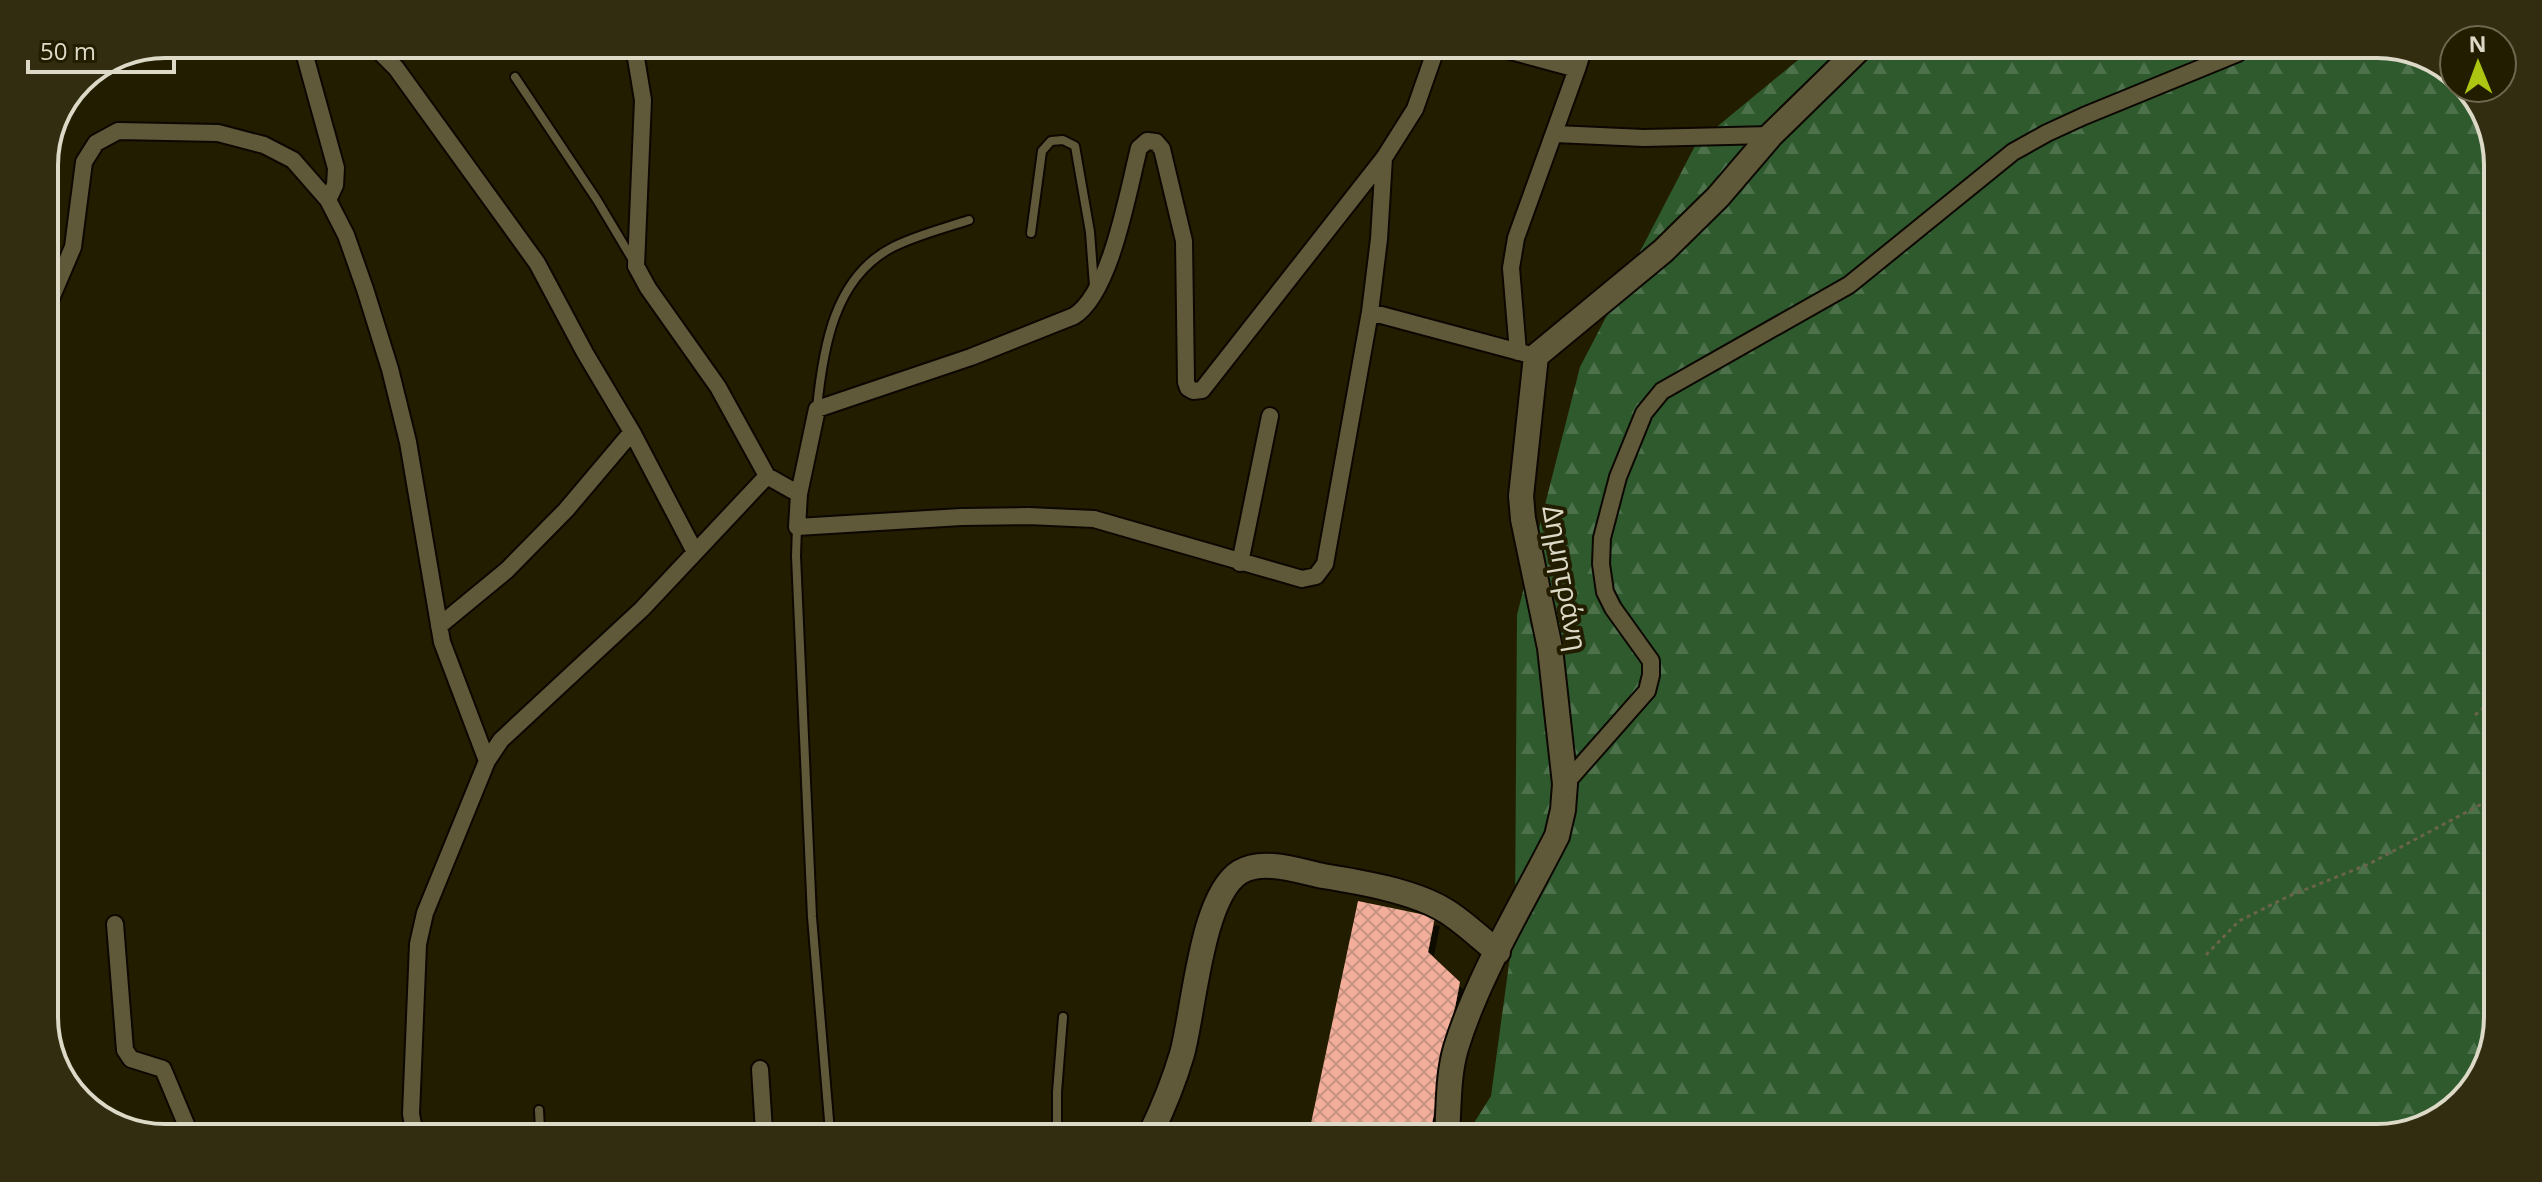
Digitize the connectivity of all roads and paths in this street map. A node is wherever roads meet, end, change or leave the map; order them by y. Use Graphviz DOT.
graph roads {
  1 [pos="306,58"];
  2 [pos="386,58"];
  3 [pos="636,58"];
  4 [pos="1433,58"];
  5 [pos="1536,58"];
  6 [pos="1580,58"];
  7 [pos="1850,58"];
  8 [pos="2226,58"];
  9 [pos="1577,69"];
  10 [pos="515,77"];
  11 [pos="1555,134"];
  12 [pos="1771,135"];
  13 [pos="1384,158"];
  14 [pos="328,200"];
  15 [pos="969,220"];
  16 [pos="1031,233"];
  17 [pos="636,266"];
  18 [pos="58,282"];
  19 [pos="1095,295"];
  20 [pos="1370,312"];
  21 [pos="1527,354"];
  22 [pos="817,409"];
  23 [pos="1270,416"];
  24 [pos="632,432"];
  25 [pos="767,476"];
  26 [pos="799,494"];
  27 [pos="797,527"];
  28 [pos="695,552"];
  29 [pos="1240,563"];
  30 [pos="439,626"];
  31 [pos="2484,708"];
  32 [pos="2475,715"];
  33 [pos="487,761"];
  34 [pos="1565,784"];
  35 [pos="2484,803"];
  36 [pos="115,924"];
  37 [pos="1498,952"];
  38 [pos="2206,955"];
  39 [pos="1063,1017"];
  40 [pos="760,1069"];
  41 [pos="539,1110"];
  42 [pos="186,1124"];
  43 [pos="413,1124"];
  44 [pos="540,1124"];
  45 [pos="764,1124"];
  46 [pos="829,1124"];
  47 [pos="1057,1124"];
  48 [pos="1155,1124"];
  49 [pos="1448,1124"];
  1 -- 14 [label="street"];
  2 -- 24 [label="street"];
  3 -- 17 [label="street"];
  4 -- 13 [label="street"];
  5 -- 9 [label="street"];
  6 -- 9 [label="street"];
  7 -- 12 [label="street"];
  8 -- 34 [label="street"];
  9 -- 11 [label="street"];
  10 -- 17 [label="lane"];
  11 -- 12 [label="street"];
  11 -- 21 [label="street"];
  12 -- 21 [label="street"];
  13 -- 19 [label="street"];
  13 -- 20 [label="street"];
  14 -- 18 [label="street"];
  14 -- 30 [label="street"];
  15 -- 22 [label="lane"];
  16 -- 19 [label="lane"];
  17 -- 25 [label="street"];
  19 -- 22 [label="street"];
  20 -- 21 [label="street"];
  20 -- 29 [label="street"];
  21 -- 34 [label="street, Δημητράνη"];
  22 -- 26 [label="street"];
  23 -- 29 [label="street"];
  24 -- 28 [label="street"];
  24 -- 30 [label="street"];
  25 -- 26 [label="street"];
  25 -- 28 [label="street"];
  26 -- 27 [label="street"];
  27 -- 29 [label="street"];
  27 -- 46 [label="lane"];
  28 -- 33 [label="street"];
  30 -- 33 [label="street"];
  31 -- 32 [label="path"];
  33 -- 43 [label="street"];
  34 -- 37 [label="street, Δημητράνη"];
  35 -- 38 [label="path"];
  36 -- 42 [label="street"];
  37 -- 48 [label="street"];
  37 -- 49 [label="street, Δημητράνη"];
  39 -- 47 [label="lane"];
  40 -- 45 [label="street"];
  41 -- 44 [label="lane"];
}
